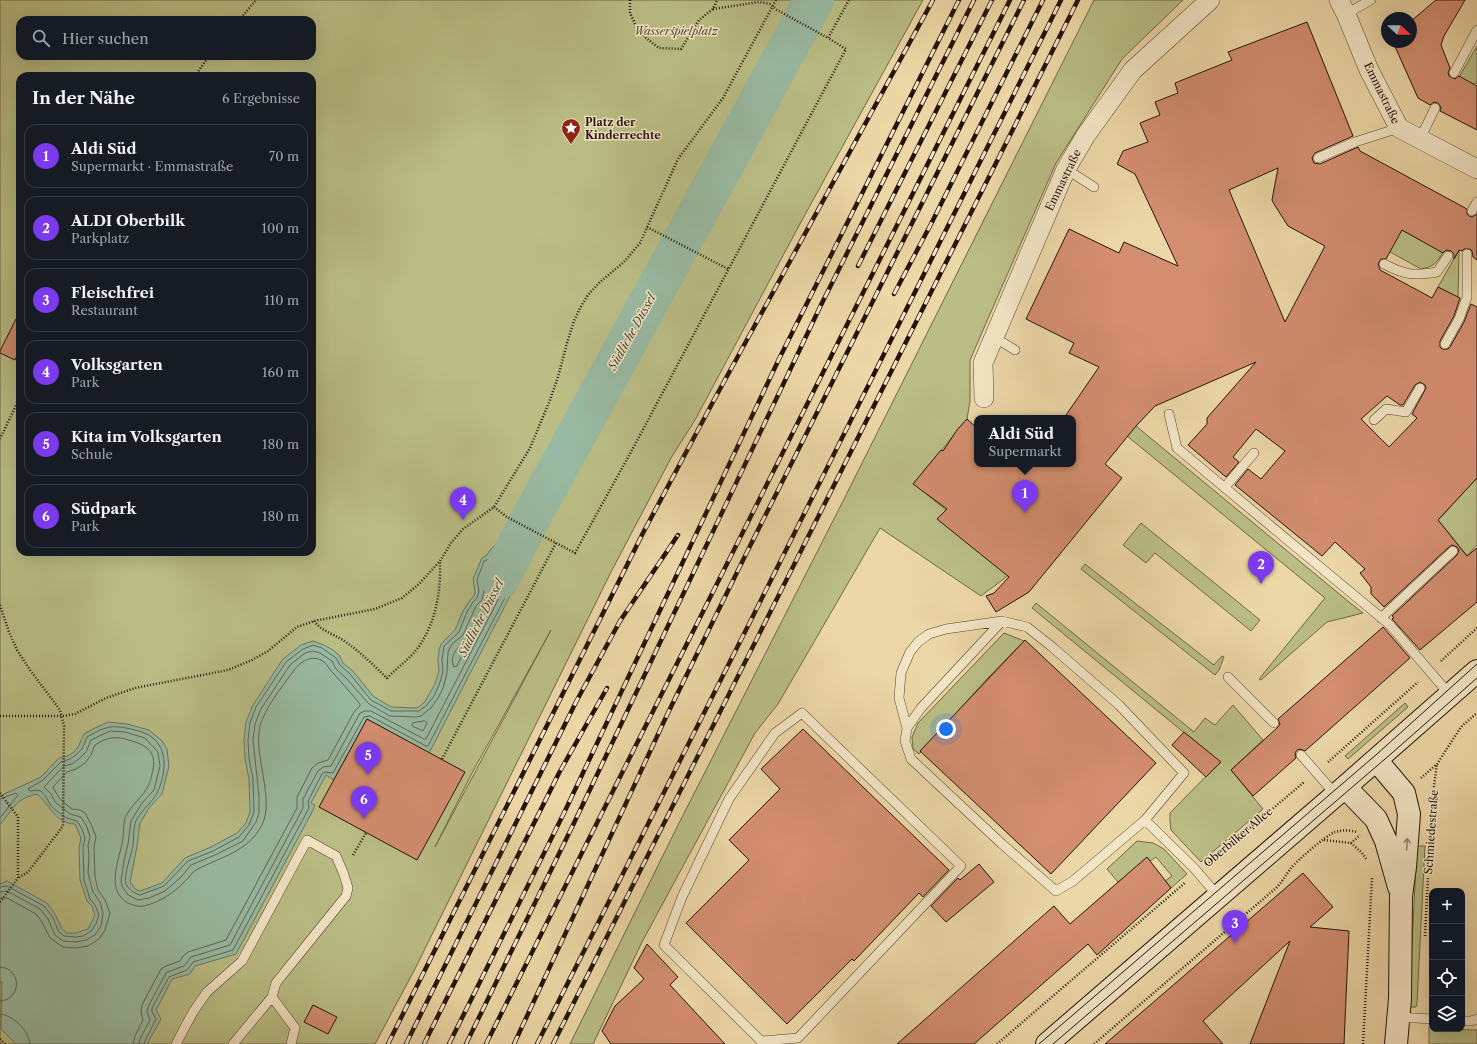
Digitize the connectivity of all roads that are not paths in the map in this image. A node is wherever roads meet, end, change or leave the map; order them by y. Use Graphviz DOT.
graph roads {
  1 [pos="1210,0"];
  2 [pos="1371,0"];
  3 [pos="1342,7"];
  4 [pos="1477,30"];
  5 [pos="1454,73"];
  6 [pos="1435,108"];
  7 [pos="1399,128"];
  8 [pos="1420,139"];
  9 [pos="1318,158"];
  10 [pos="1066,169"];
  11 [pos="1477,169"];
  12 [pos="1094,187"];
  13 [pos="1477,202"];
  14 [pos="1472,211"];
  15 [pos="1466,254"];
  16 [pos="1448,256"];
  17 [pos="1384,264"];
  18 [pos="994,337"];
  19 [pos="1446,344"];
  20 [pos="1015,350"];
  21 [pos="1420,388"];
  22 [pos="984,398"];
  23 [pos="1169,414"];
  24 [pos="1374,420"];
  25 [pos="1254,453"];
  26 [pos="1225,487"];
  27 [pos="1453,551"];
  28 [pos="1381,618"];
  29 [pos="1002,621"];
  30 [pos="1477,671"];
  31 [pos="1228,678"];
  32 [pos="1450,695"];
  33 [pos="1274,723"];
  34 [pos="907,728"];
  35 [pos="1301,754"];
  36 [pos="1376,760"];
  37 [pos="1341,791"];
  38 [pos="1145,820"];
  39 [pos="1218,896"];
  40 [pos="1401,896"];
  41 [pos="272,997"];
  42 [pos="1398,1017"];
  43 [pos="1429,1019"];
  44 [pos="1477,1019"];
  45 [pos="1465,1021"];
  46 [pos="801,1041"];
  47 [pos="176,1044"];
  48 [pos="234,1044"];
  49 [pos="291,1044"];
  50 [pos="1047,1044"];
  51 [pos="1396,1044"];
  1 -- 10 [label="street, Emmastraße"];
  2 -- 3 [label="lane"];
  3 -- 7 [label="street, Emmastraße"];
  4 -- 5 [label="lane"];
  6 -- 8 [label="lane"];
  7 -- 8 [label="street, Emmastraße"];
  7 -- 9 [label="lane"];
  8 -- 11 [label="street, Emmastraße"];
  10 -- 12 [label="lane"];
  10 -- 18 [label="street, Emmastraße"];
  13 -- 14 [label="lane"];
  15 -- 19 [label="lane"];
  16 -- 17 [label="lane"];
  18 -- 20 [label="lane"];
  18 -- 22 [label="street, Emmastraße"];
  21 -- 24 [label="lane"];
  23 -- 26 [label="lane"];
  25 -- 26 [label="lane"];
  26 -- 28 [label="lane"];
  27 -- 28 [label="lane"];
  28 -- 32 [label="lane"];
  29 -- 34 [label="lane"];
  29 -- 34 [label="lane"];
  29 -- 38 [label="lane"];
  30 -- 32 [label="main road"];
  31 -- 33 [label="lane"];
  32 -- 36 [label="main road"];
  34 -- 38 [label="lane"];
  35 -- 37 [label="lane"];
  36 -- 37 [label="main road"];
  40 -- 36 [label="main road, Schmiedestraße, one-way"];
  37 -- 39 [label="main road"];
  37 -- 40 [label="main road, Schmiedestraße"];
  38 -- 39 [label="lane"];
  39 -- 50 [label="main road"];
  40 -- 42 [label="main road, Schmiedestraße"];
  41 -- 47 [label="lane"];
  41 -- 48 [label="lane"];
  41 -- 49 [label="lane"];
  42 -- 43 [label="lane"];
  42 -- 51 [label="main road, Schmiedestraße"];
  44 -- 45 [label="lane"];
  46 -- 46 [label="lane"];
}
